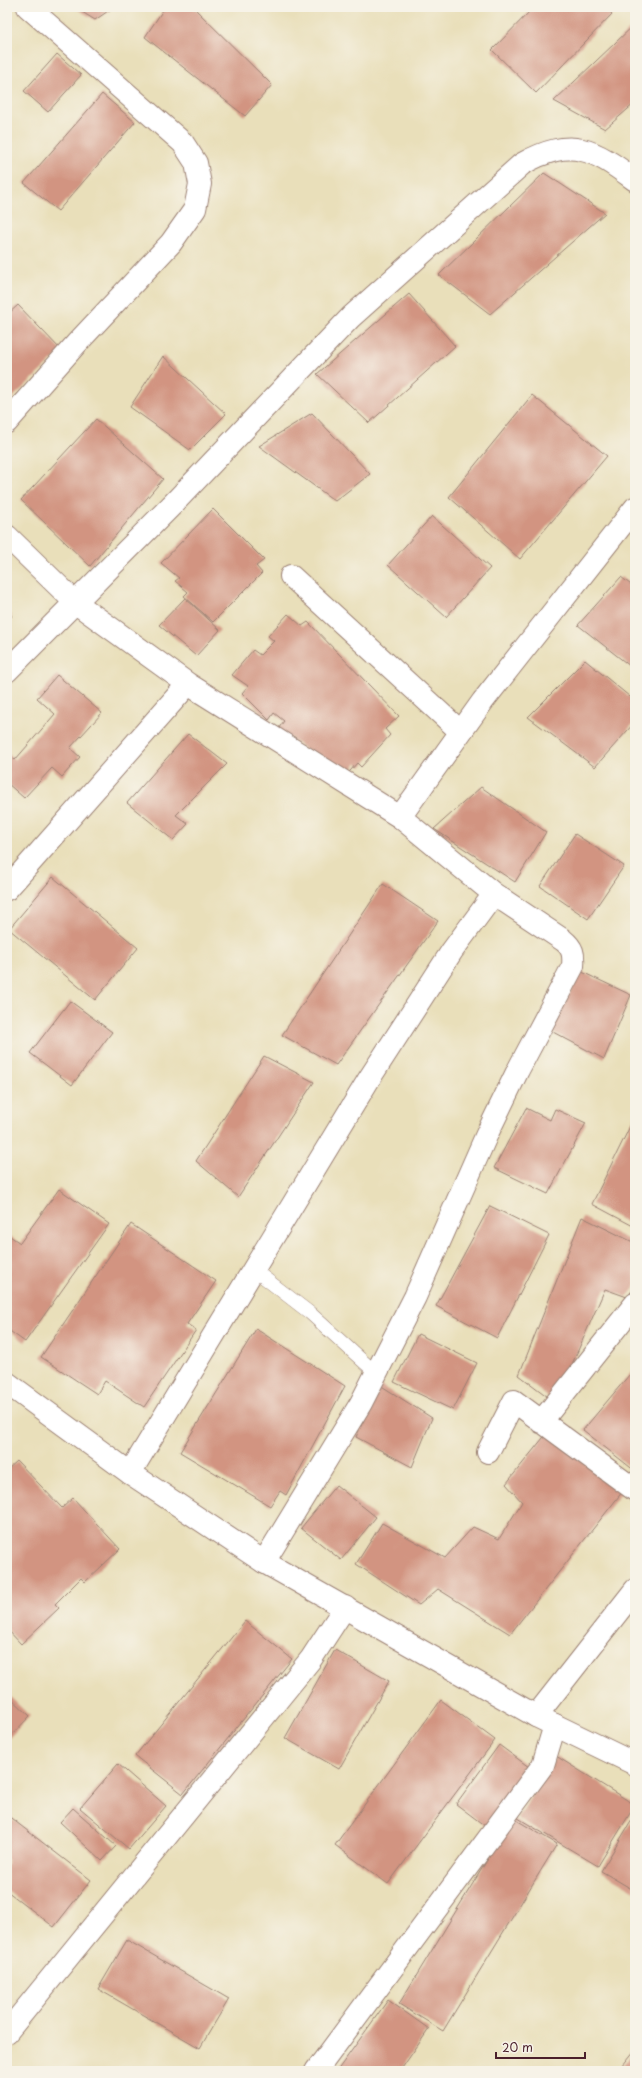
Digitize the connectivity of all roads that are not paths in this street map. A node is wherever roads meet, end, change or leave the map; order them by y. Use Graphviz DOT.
graph roads {
  1 [pos="28,7"];
  2 [pos="635,180"];
  3 [pos="7,422"];
  4 [pos="635,508"];
  5 [pos="7,536"];
  6 [pos="291,576"];
  7 [pos="76,603"];
  8 [pos="7,671"];
  9 [pos="188,684"];
  10 [pos="461,732"];
  11 [pos="400,817"];
  12 [pos="7,889"];
  13 [pos="494,894"];
  14 [pos="253,1269"];
  15 [pos="635,1304"];
  16 [pos="376,1373"];
  17 [pos="7,1383"];
  18 [pos="541,1422"];
  19 [pos="488,1452"];
  20 [pos="130,1473"];
  21 [pos="635,1490"];
  22 [pos="264,1562"];
  23 [pos="635,1590"];
  24 [pos="345,1607"];
  25 [pos="546,1721"];
  26 [pos="635,1764"];
  27 [pos="7,2032"];
  28 [pos="316,2071"];
  1 -- 3 [label="street"];
  2 -- 7 [label="street"];
  4 -- 10 [label="street"];
  5 -- 7 [label="street"];
  6 -- 10 [label="street"];
  7 -- 8 [label="street"];
  7 -- 9 [label="street"];
  9 -- 11 [label="street"];
  9 -- 12 [label="street"];
  10 -- 11 [label="street"];
  11 -- 13 [label="street"];
  13 -- 14 [label="street"];
  13 -- 16 [label="street"];
  14 -- 16 [label="lane"];
  14 -- 20 [label="street"];
  15 -- 18 [label="street"];
  16 -- 22 [label="street"];
  17 -- 20 [label="street"];
  18 -- 19 [label="street"];
  18 -- 21 [label="street"];
  20 -- 22 [label="street"];
  22 -- 24 [label="street"];
  23 -- 25 [label="street"];
  24 -- 25 [label="street"];
  24 -- 27 [label="street"];
  25 -- 26 [label="street"];
  25 -- 28 [label="street"];
}
